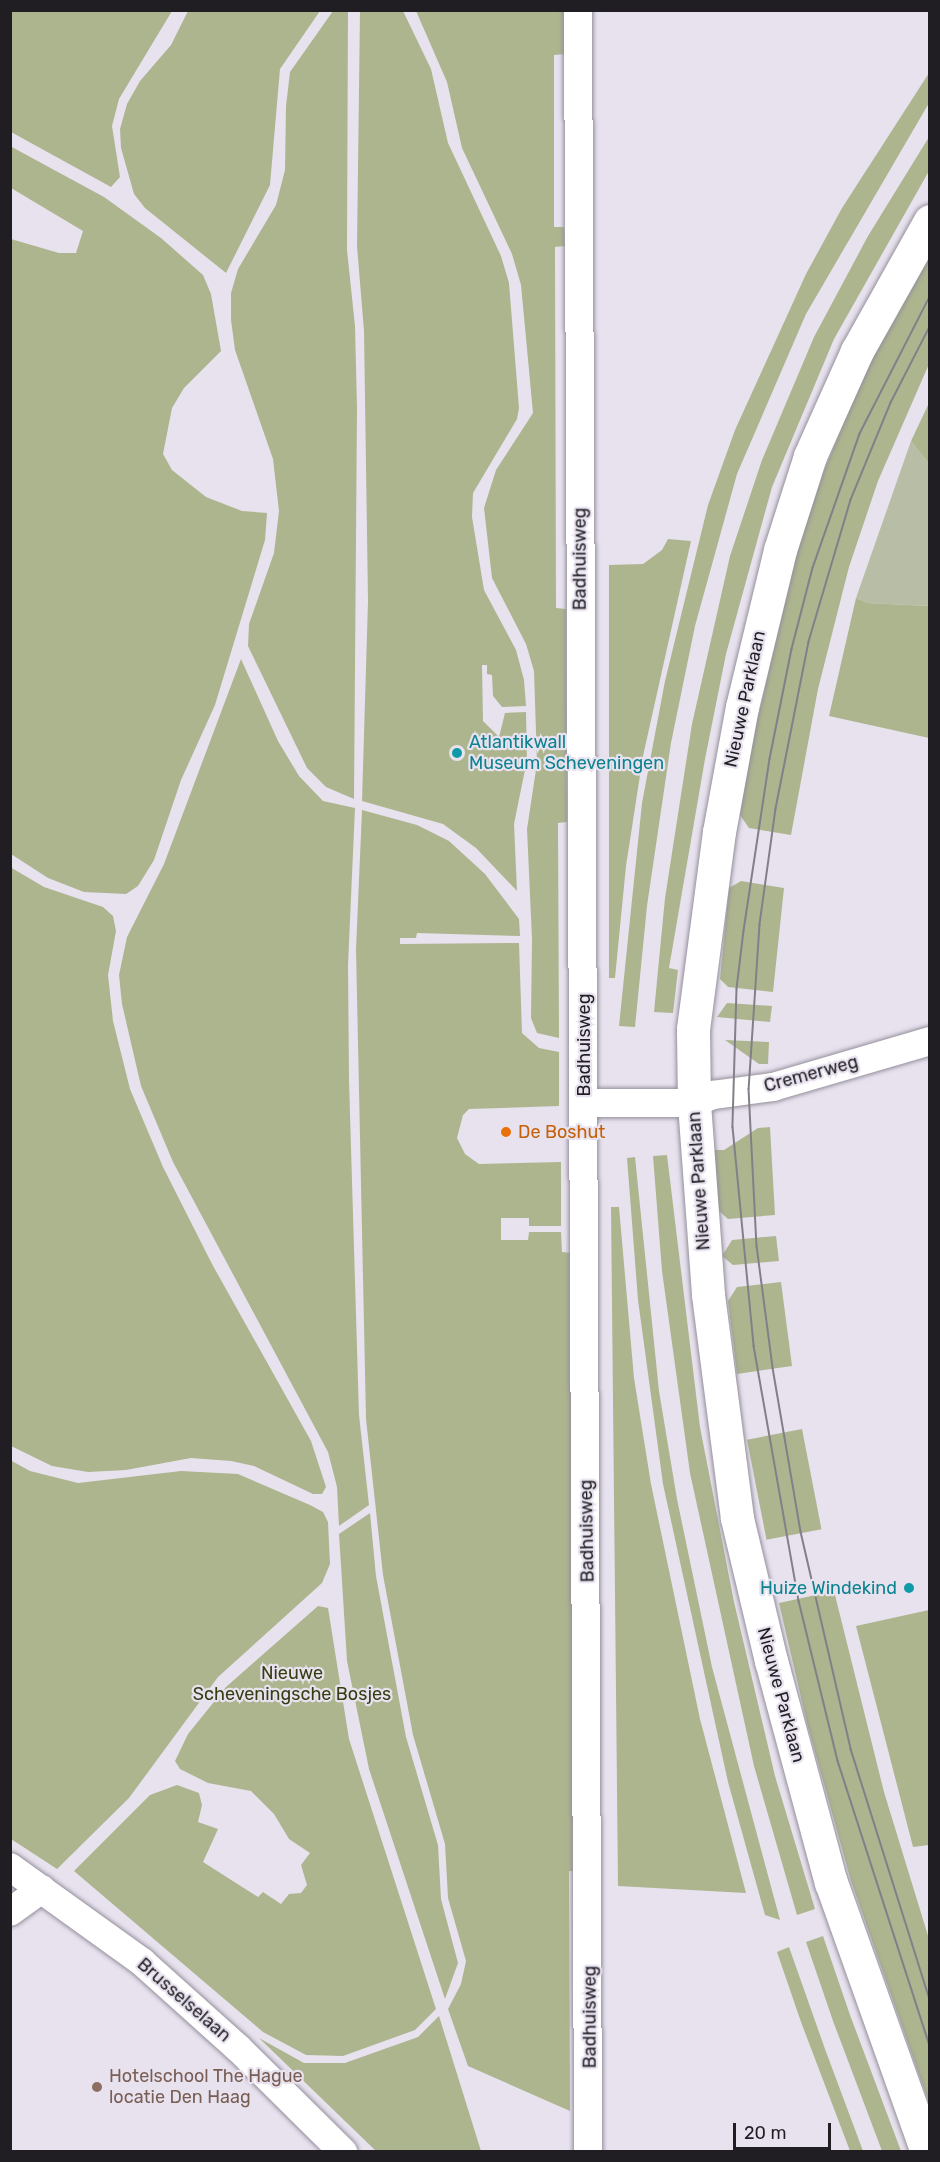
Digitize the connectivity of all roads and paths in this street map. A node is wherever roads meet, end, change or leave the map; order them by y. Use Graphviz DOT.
graph roads {
  1 [pos="578,10"];
  2 [pos="930,221"];
  3 [pos="930,1041"];
  4 [pos="584,1103"];
  5 [pos="694,1103"];
  6 [pos="10,1867"];
  7 [pos="42,1888"];
  8 [pos="10,1912"];
  9 [pos="343,2151"];
  10 [pos="588,2151"];
  11 [pos="927,2151"];
  1 -- 4 [label="street, Badhuisweg"];
  2 -- 5 [label="main road, Nieuwe Parklaan"];
  3 -- 5 [label="street, Cremerweg"];
  4 -- 5 [label="street, Cremerweg"];
  4 -- 10 [label="street, Badhuisweg"];
  5 -- 11 [label="main road, Nieuwe Parklaan"];
  6 -- 7 [label="street, Brusselselaan"];
  7 -- 8 [label="street"];
  7 -- 9 [label="street, Brusselselaan"];
}
